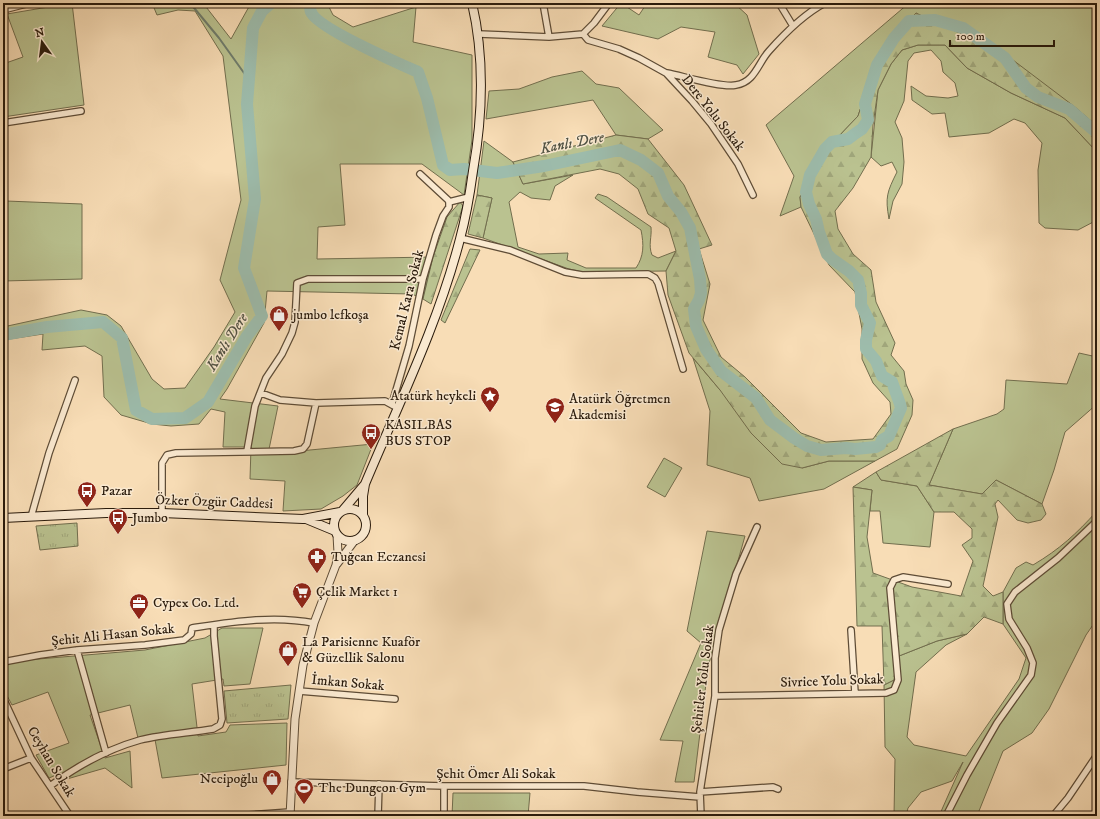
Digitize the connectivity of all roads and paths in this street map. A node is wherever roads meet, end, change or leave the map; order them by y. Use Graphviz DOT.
graph roads {
  1 [pos="30,3"];
  2 [pos="472,3"];
  3 [pos="543,3"];
  4 [pos="609,3"];
  5 [pos="779,3"];
  6 [pos="825,3"];
  7 [pos="3,10"];
  8 [pos="793,26"];
  9 [pos="478,34"];
  10 [pos="583,34"];
  11 [pos="549,37"];
  12 [pos="666,72"];
  13 [pos="81,111"];
  14 [pos="3,123"];
  15 [pos="420,174"];
  16 [pos="753,195"];
  17 [pos="469,197"];
  18 [pos="449,202"];
  19 [pos="460,238"];
  20 [pos="423,279"];
  21 [pos="683,369"];
  22 [pos="75,380"];
  23 [pos="261,393"];
  24 [pos="316,402"];
  25 [pos="395,406"];
  26 [pos="247,451"];
  27 [pos="365,484"];
  28 [pos="341,511"];
  29 [pos="162,513"];
  30 [pos="363,514"];
  31 [pos="31,517"];
  32 [pos="3,518"];
  33 [pos="303,518"];
  34 [pos="1097,521"];
  35 [pos="757,527"];
  36 [pos="336,533"];
  37 [pos="355,540"];
  38 [pos="336,565"];
  39 [pos="948,584"];
  40 [pos="314,623"];
  41 [pos="214,625"];
  42 [pos="851,630"];
  43 [pos="77,650"];
  44 [pos="3,662"];
  45 [pos="299,691"];
  46 [pos="855,693"];
  47 [pos="714,696"];
  48 [pos="3,698"];
  49 [pos="395,699"];
  50 [pos="106,753"];
  51 [pos="1097,755"];
  52 [pos="31,758"];
  53 [pos="3,769"];
  54 [pos="291,782"];
  55 [pos="379,784"];
  56 [pos="50,786"];
  57 [pos="444,786"];
  58 [pos="778,789"];
  59 [pos="700,794"];
  60 [pos="290,814"];
  61 [pos="70,816"];
  62 [pos="234,816"];
  63 [pos="378,816"];
  64 [pos="444,816"];
  65 [pos="701,816"];
  66 [pos="946,816"];
  67 [pos="1053,816"];
  1 -- 7 [label="street"];
  2 -- 9 [label="main road"];
  3 -- 11 [label="street"];
  4 -- 10 [label="street"];
  5 -- 8 [label="street"];
  6 -- 8 [label="street"];
  8 -- 12 [label="street"];
  9 -- 11 [label="street"];
  9 -- 17 [label="main road"];
  10 -- 11 [label="street"];
  10 -- 12 [label="street, Dere Yolu Sokak"];
  12 -- 16 [label="street, Dere Yolu Sokak"];
  13 -- 14 [label="street"];
  15 -- 18 [label="street"];
  17 -- 18 [label="street"];
  17 -- 19 [label="main road"];
  18 -- 20 [label="street, Kemal Kara Sokak"];
  19 -- 21 [label="street"];
  19 -- 25 [label="main road"];
  20 -- 23 [label="street"];
  20 -- 25 [label="street, Kemal Kara Sokak"];
  22 -- 31 [label="street"];
  23 -- 24 [label="street"];
  23 -- 26 [label="street"];
  24 -- 25 [label="street"];
  24 -- 26 [label="street"];
  25 -- 27 [label="main road"];
  26 -- 29 [label="street"];
  27 -- 28 [label="main road"];
  27 -- 30 [label="main road"];
  28 -- 30 [label="main road"];
  28 -- 33 [label="main road, Özker Özgür Caddesi"];
  28 -- 36 [label="main road"];
  29 -- 31 [label="main road, Özker Özgür Caddesi"];
  29 -- 33 [label="main road, Özker Özgür Caddesi"];
  30 -- 37 [label="main road"];
  31 -- 32 [label="main road, Özker Özgür Caddesi"];
  33 -- 36 [label="main road, Özker Özgür Caddesi"];
  34 -- 66 [label="street"];
  35 -- 47 [label="street, Şehitler Yolu Sokak"];
  36 -- 37 [label="main road"];
  36 -- 38 [label="street"];
  37 -- 38 [label="street"];
  38 -- 40 [label="street"];
  39 -- 46 [label="street, Sivrice Yolu Sokak"];
  40 -- 41 [label="street, Şehit Ali Hasan Sokak"];
  40 -- 45 [label="street"];
  41 -- 43 [label="street, Şehit Ali Hasan Sokak"];
  41 -- 50 [label="street"];
  42 -- 46 [label="street"];
  43 -- 44 [label="street, Şehit Ali Hasan Sokak"];
  43 -- 50 [label="street"];
  45 -- 49 [label="street, İmkan Sokak"];
  45 -- 54 [label="street"];
  46 -- 47 [label="street, Sivrice Yolu Sokak"];
  47 -- 59 [label="street, Şehitler Yolu Sokak"];
  48 -- 52 [label="street, Ceyhan Sokak"];
  50 -- 56 [label="street"];
  51 -- 67 [label="street"];
  52 -- 53 [label="street"];
  52 -- 56 [label="street, Ceyhan Sokak"];
  54 -- 55 [label="street, Şehit Ömer Ali Sokak"];
  54 -- 60 [label="street"];
  55 -- 57 [label="street, Şehit Ömer Ali Sokak"];
  55 -- 63 [label="street"];
  56 -- 61 [label="street, Ceyhan Sokak"];
  57 -- 59 [label="street, Şehit Ömer Ali Sokak"];
  57 -- 64 [label="street"];
  58 -- 59 [label="street, Şehit Ömer Ali Sokak"];
  59 -- 65 [label="street, Şehitler Yolu Sokak"];
  60 -- 62 [label="street"];
}
